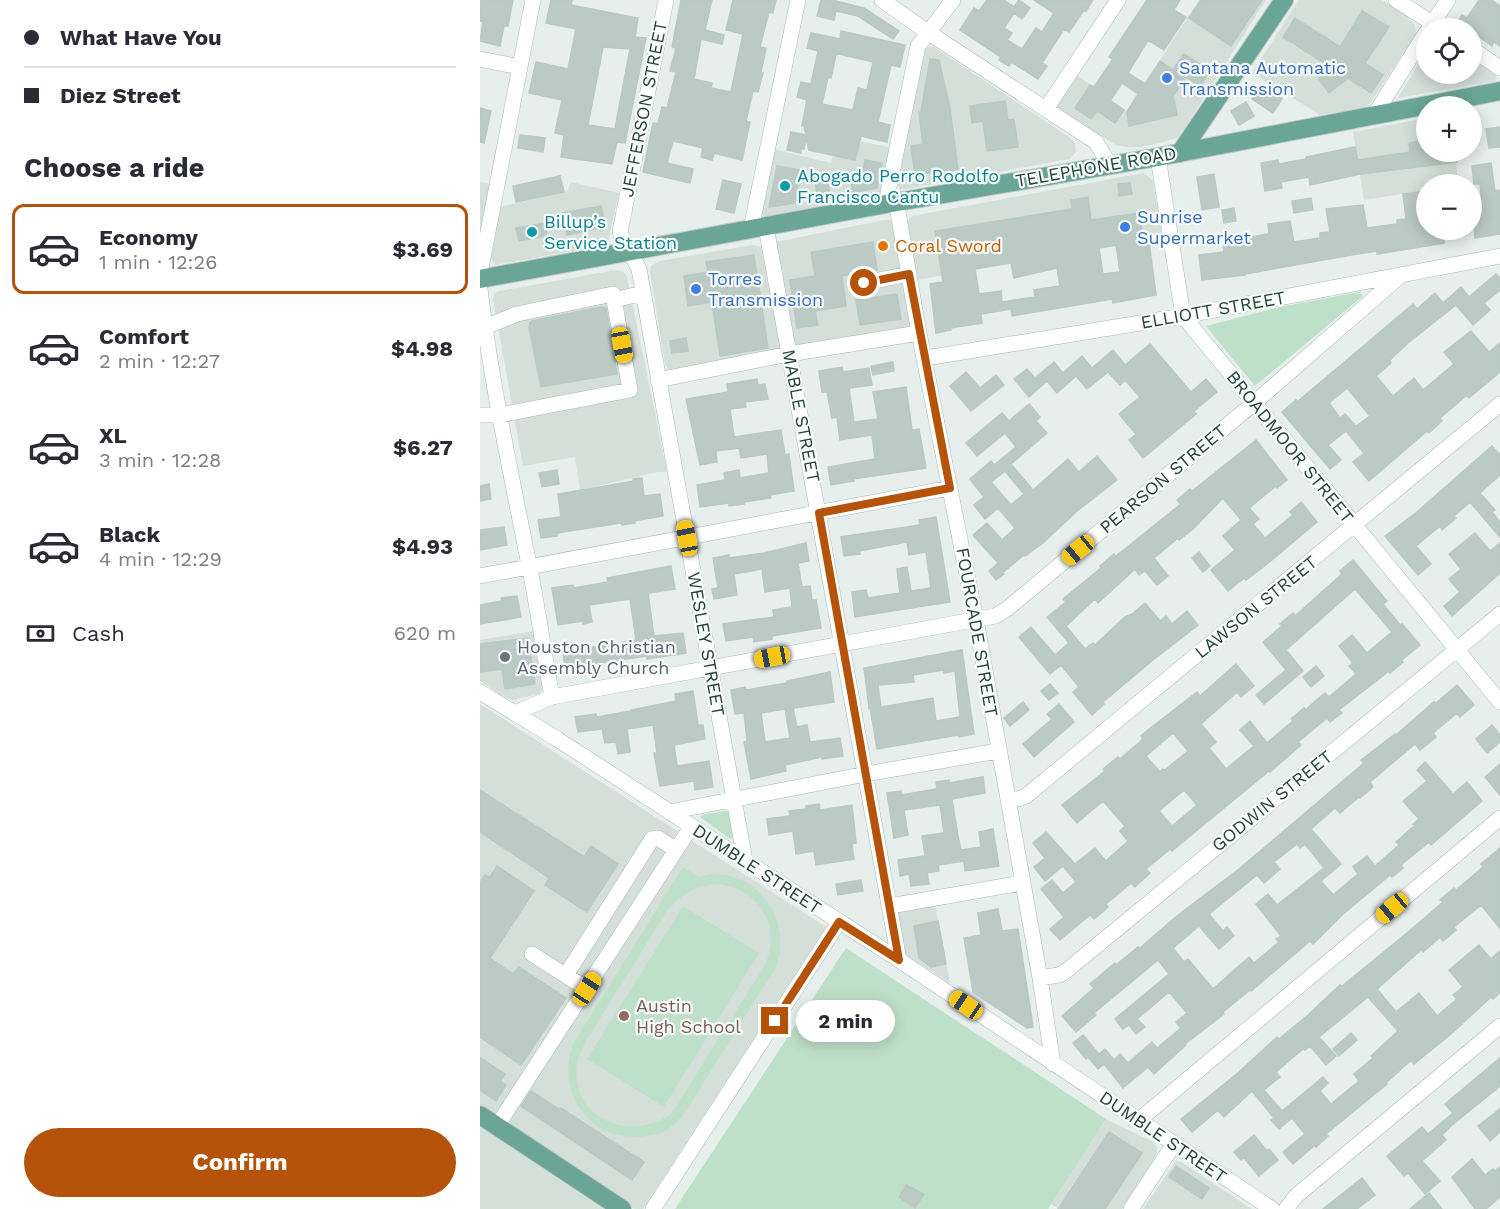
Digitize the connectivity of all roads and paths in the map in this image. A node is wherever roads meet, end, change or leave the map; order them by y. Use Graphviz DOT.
graph roads {
  1 [pos="533,0"];
  2 [pos="666,0"];
  3 [pos="798,0"];
  4 [pos="882,0"];
  5 [pos="953,0"];
  6 [pos="1118,0"];
  7 [pos="1284,0"];
  8 [pos="1396,0"];
  9 [pos="1448,0"];
  10 [pos="1419,18"];
  11 [pos="1438,18"];
  12 [pos="928,33"];
  13 [pos="1416,52"];
  14 [pos="1482,56"];
  15 [pos="480,59"];
  16 [pos="520,67"];
  17 [pos="1500,68"];
  18 [pos="1500,91"];
  19 [pos="1046,109"];
  20 [pos="1373,117"];
  21 [pos="1180,153"];
  22 [pos="1158,157"];
  23 [pos="1110,166"];
  24 [pos="894,202"];
  25 [pos="759,228"];
  26 [pos="629,251"];
  27 [pos="1500,256"];
  28 [pos="480,273"];
  29 [pos="909,274"];
  30 [pos="1400,276"];
  31 [pos="480,279"];
  32 [pos="864,283"];
  33 [pos="480,289"];
  34 [pos="643,293"];
  35 [pos="614,300"];
  36 [pos="1183,316"];
  37 [pos="485,327"];
  38 [pos="919,333"];
  39 [pos="789,354"];
  40 [pos="926,358"];
  41 [pos="658,380"];
  42 [pos="1254,404"];
  43 [pos="1500,404"];
  44 [pos="480,415"];
  45 [pos="500,415"];
  46 [pos="950,488"];
  47 [pos="819,513"];
  48 [pos="1354,526"];
  49 [pos="687,538"];
  50 [pos="530,568"];
  51 [pos="480,576"];
  52 [pos="1500,614"];
  53 [pos="976,620"];
  54 [pos="842,644"];
  55 [pos="1456,650"];
  56 [pos="710,668"];
  57 [pos="480,692"];
  58 [pos="552,697"];
  59 [pos="1500,702"];
  60 [pos="515,714"];
  61 [pos="998,750"];
  62 [pos="866,774"];
  63 [pos="1008,799"];
  64 [pos="735,800"];
  65 [pos="669,812"];
  66 [pos="1500,818"];
  67 [pos="692,827"];
  68 [pos="676,850"];
  69 [pos="745,861"];
  70 [pos="1022,883"];
  71 [pos="890,906"];
  72 [pos="839,922"];
  73 [pos="532,954"];
  74 [pos="899,960"];
  75 [pos="566,975"];
  76 [pos="1040,978"];
  77 [pos="587,989"];
  78 [pos="1500,1026"];
  79 [pos="1053,1064"];
  80 [pos="485,1120"];
  81 [pos="1139,1120"];
  82 [pos="1174,1144"];
  83 [pos="609,1206"];
  84 [pos="653,1209"];
  85 [pos="1131,1209"];
  86 [pos="1272,1209"];
  87 [pos="1286,1209"];
  1 -- 16 [label="street"];
  2 -- 26 [label="street, JEFFERSON STREET"];
  3 -- 25 [label="street"];
  4 -- 12 [label="street"];
  5 -- 12 [label="street, FOURCADE STREET"];
  6 -- 19 [label="street"];
  7 -- 21 [label="main road"];
  8 -- 10 [label="street"];
  9 -- 11 [label="street"];
  12 -- 19 [label="street"];
  12 -- 24 [label="street, FOURCADE STREET"];
  13 -- 20 [label="street"];
  14 -- 17 [label="street"];
  15 -- 16 [label="street"];
  16 -- 28 [label="street"];
  18 -- 20 [label="main road, TELEPHONE ROAD"];
  19 -- 23 [label="street"];
  20 -- 21 [label="main road, TELEPHONE ROAD"];
  21 -- 22 [label="main road, TELEPHONE ROAD"];
  22 -- 23 [label="main road, TELEPHONE ROAD"];
  22 -- 36 [label="street, BROADMOOR STREET"];
  23 -- 24 [label="main road, TELEPHONE ROAD"];
  24 -- 25 [label="main road, TELEPHONE ROAD"];
  24 -- 29 [label="street, FOURCADE STREET"];
  25 -- 26 [label="main road, TELEPHONE ROAD"];
  25 -- 39 [label="street, MABLE STREET"];
  26 -- 31 [label="main road, TELEPHONE ROAD"];
  26 -- 34 [label="street, WESLEY STREET"];
  27 -- 30 [label="street, ELLIOTT STREET"];
  29 -- 32 [label="street"];
  29 -- 38 [label="street, FOURCADE STREET"];
  30 -- 36 [label="street, ELLIOTT STREET"];
  30 -- 42 [label="street, PEARSON STREET"];
  33 -- 37 [label="street"];
  34 -- 35 [label="street"];
  34 -- 41 [label="street, WESLEY STREET"];
  35 -- 37 [label="street"];
  35 -- 45 [label="street"];
  36 -- 40 [label="street, ELLIOTT STREET"];
  36 -- 42 [label="street, BROADMOOR STREET"];
  37 -- 45 [label="street"];
  38 -- 39 [label="street"];
  38 -- 40 [label="street, FOURCADE STREET"];
  39 -- 41 [label="street"];
  39 -- 47 [label="street, MABLE STREET"];
  40 -- 46 [label="street, FOURCADE STREET"];
  41 -- 49 [label="street, WESLEY STREET"];
  42 -- 48 [label="street, BROADMOOR STREET"];
  42 -- 53 [label="street, PEARSON STREET"];
  43 -- 48 [label="street, LAWSON STREET"];
  44 -- 45 [label="street"];
  45 -- 50 [label="street"];
  46 -- 47 [label="street"];
  46 -- 53 [label="street, FOURCADE STREET"];
  47 -- 49 [label="street"];
  47 -- 54 [label="street, MABLE STREET"];
  48 -- 55 [label="street, BROADMOOR STREET"];
  48 -- 63 [label="street, LAWSON STREET"];
  49 -- 50 [label="street"];
  49 -- 56 [label="street, WESLEY STREET"];
  50 -- 51 [label="street"];
  50 -- 58 [label="street"];
  52 -- 55 [label="street, GODWIN STREET"];
  53 -- 54 [label="street, PEARSON STREET"];
  53 -- 61 [label="street, FOURCADE STREET"];
  54 -- 56 [label="street, PEARSON STREET"];
  54 -- 62 [label="street, MABLE STREET"];
  55 -- 59 [label="street, BROADMOOR STREET"];
  55 -- 76 [label="street, GODWIN STREET"];
  56 -- 58 [label="street, PEARSON STREET"];
  56 -- 64 [label="street, WESLEY STREET"];
  57 -- 60 [label="street, DUMBLE STREET"];
  58 -- 60 [label="street, PEARSON STREET"];
  60 -- 65 [label="street, DUMBLE STREET"];
  61 -- 62 [label="street"];
  61 -- 63 [label="street, FOURCADE STREET"];
  62 -- 64 [label="street"];
  62 -- 71 [label="street, MABLE STREET"];
  63 -- 70 [label="street, FOURCADE STREET"];
  64 -- 65 [label="street"];
  64 -- 69 [label="street, WESLEY STREET"];
  65 -- 67 [label="street, DUMBLE STREET"];
  66 -- 81 [label="street"];
  67 -- 68 [label="street"];
  67 -- 69 [label="street, DUMBLE STREET"];
  68 -- 75 [label="street"];
  68 -- 77 [label="street"];
  69 -- 72 [label="street, DUMBLE STREET"];
  70 -- 71 [label="street"];
  70 -- 76 [label="street, FOURCADE STREET"];
  71 -- 74 [label="street, MABLE STREET"];
  72 -- 74 [label="street, DUMBLE STREET"];
  72 -- 84 [label="street"];
  73 -- 75 [label="street"];
  74 -- 79 [label="street, DUMBLE STREET"];
  75 -- 77 [label="street"];
  76 -- 79 [label="street, FOURCADE STREET"];
  77 -- 80 [label="street"];
  78 -- 87 [label="street"];
  79 -- 81 [label="street, DUMBLE STREET"];
  80 -- 83 [label="main road"];
  81 -- 82 [label="street, DUMBLE STREET"];
  82 -- 85 [label="street"];
  82 -- 86 [label="street, DUMBLE STREET"];
}
